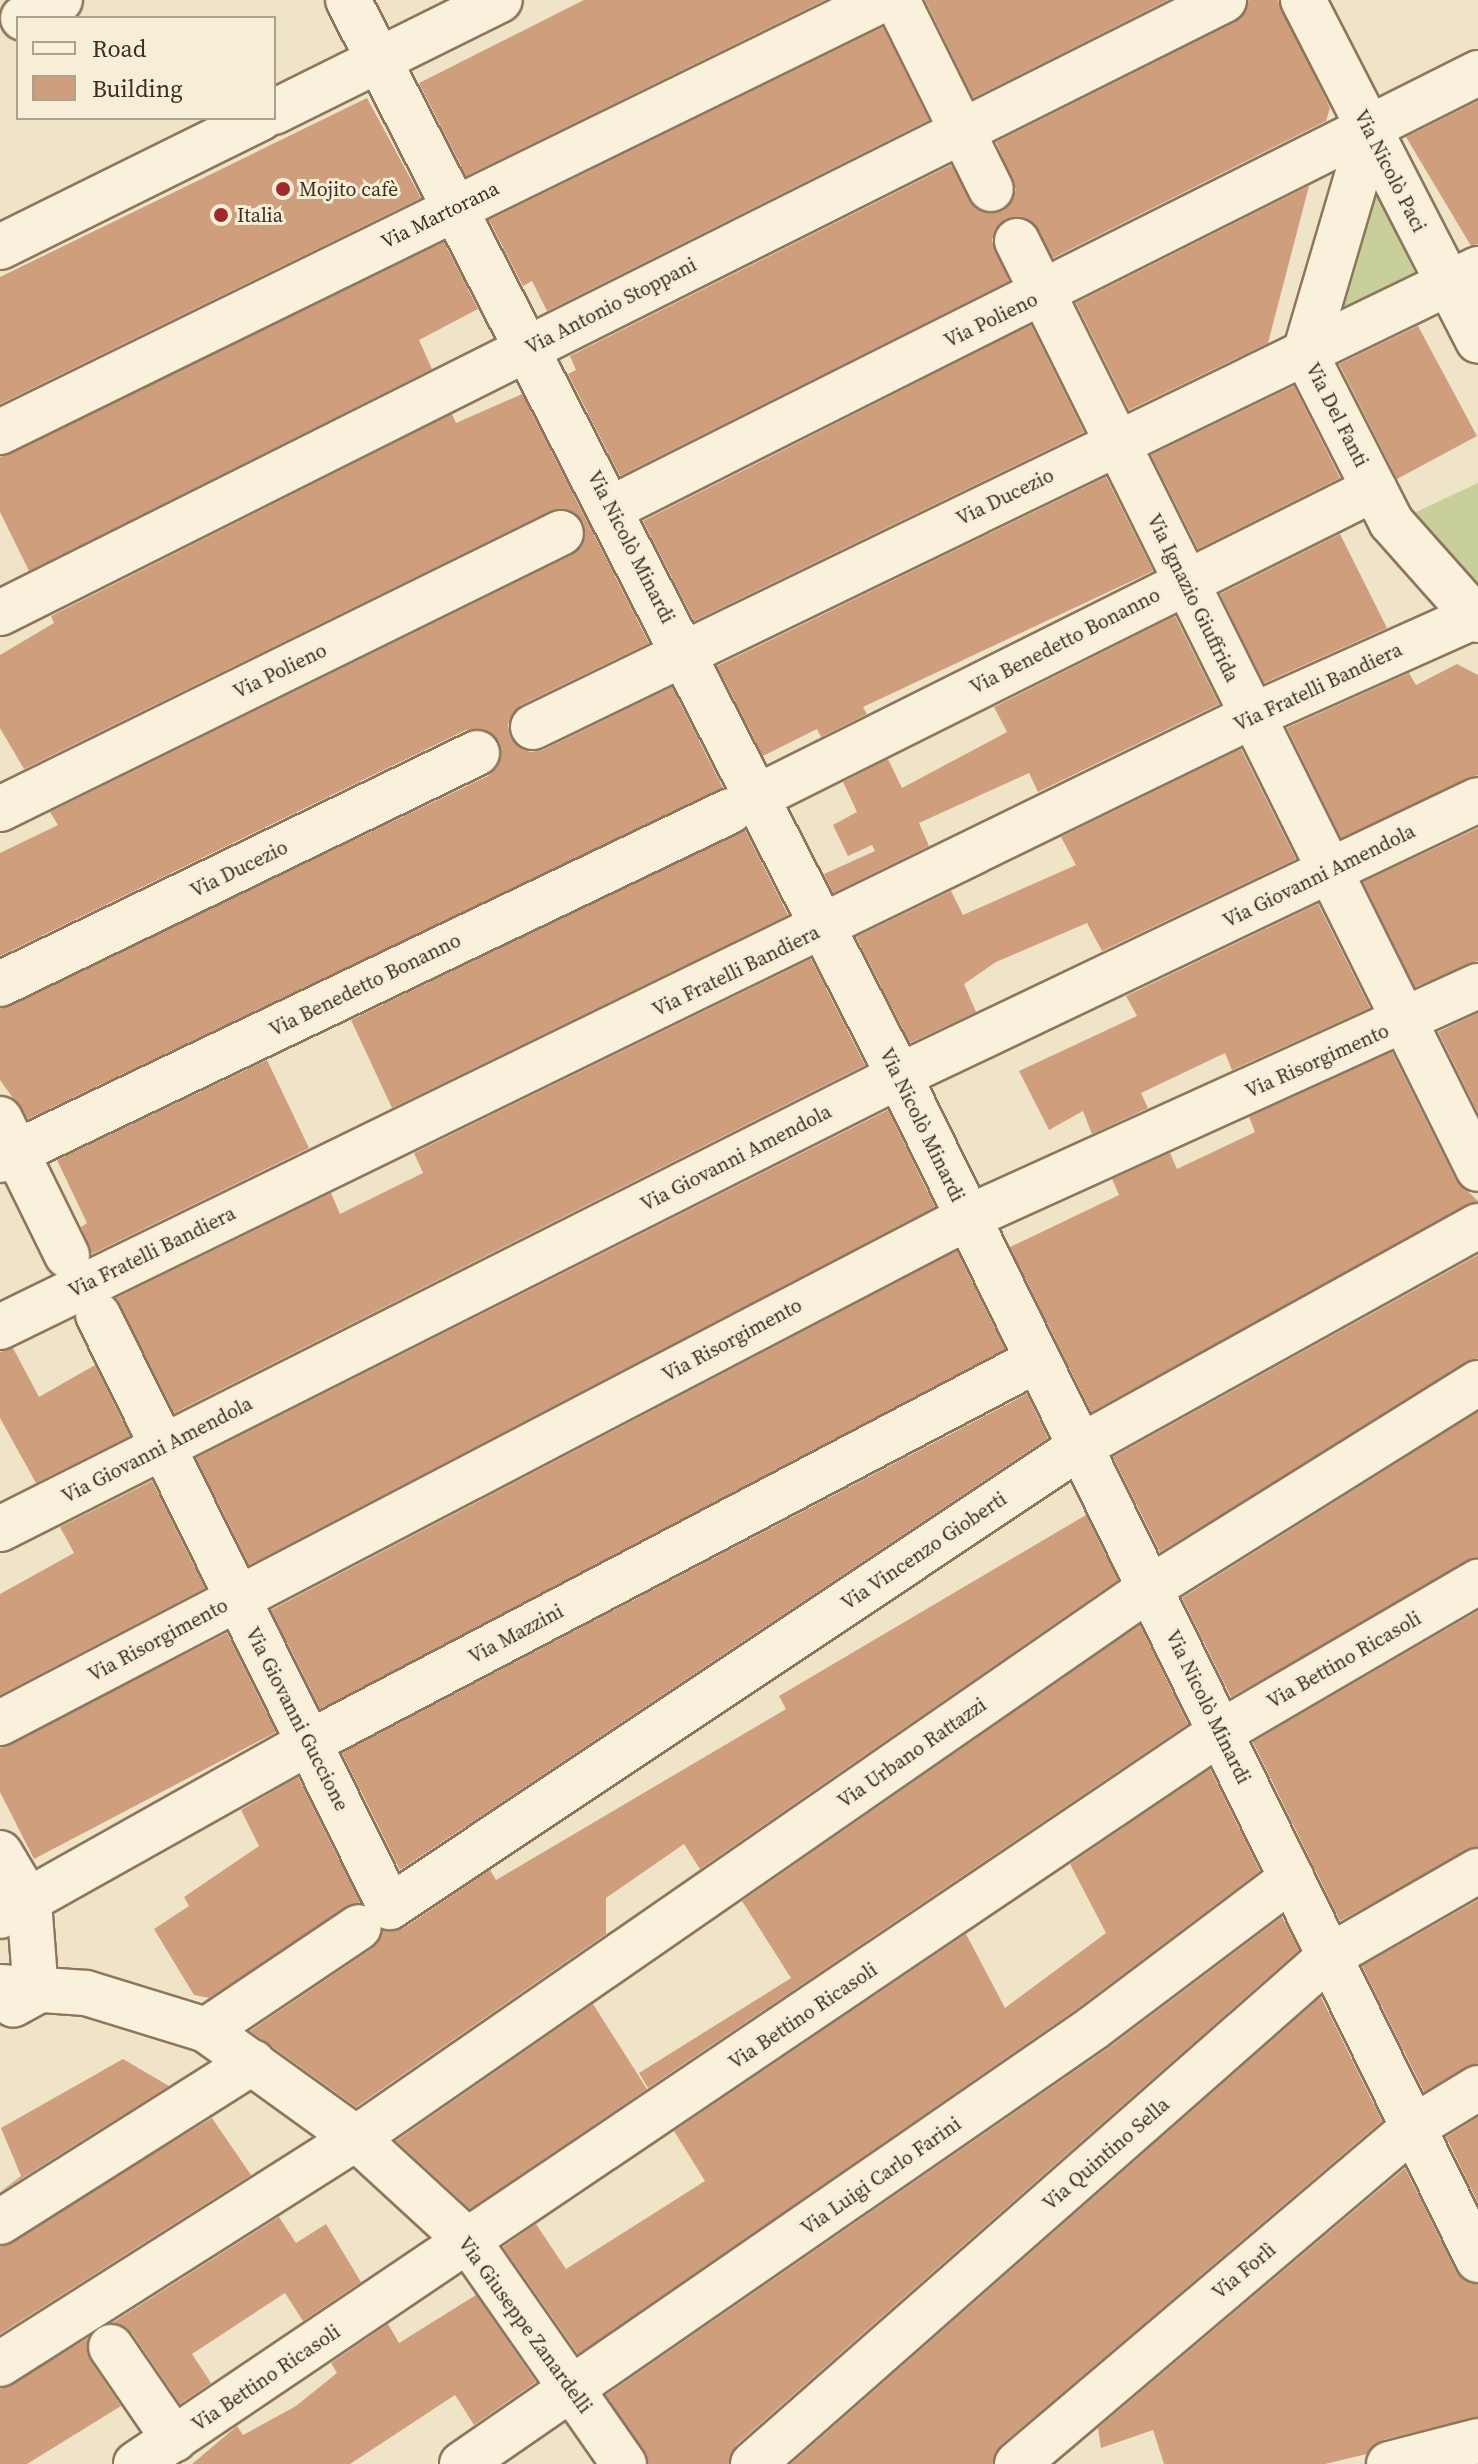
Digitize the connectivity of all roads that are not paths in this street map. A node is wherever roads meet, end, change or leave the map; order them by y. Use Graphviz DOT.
graph roads {
  1 [pos="60,0"];
  2 [pos="348,0"];
  3 [pos="500,0"];
  4 [pos="882,0"];
  5 [pos="897,0"];
  6 [pos="1224,0"];
  7 [pos="1303,0"];
  8 [pos="27,16"];
  9 [pos="377,60"];
  10 [pos="1478,73"];
  11 [pos="276,111"];
  12 [pos="257,120"];
  13 [pos="962,131"];
  14 [pos="1370,132"];
  15 [pos="991,189"];
  16 [pos="459,206"];
  17 [pos="1017,241"];
  18 [pos="0,247"];
  19 [pos="1463,276"];
  20 [pos="1043,294"];
  21 [pos="1478,341"];
  22 [pos="530,346"];
  23 [pos="1305,353"];
  24 [pos="0,432"];
  25 [pos="1117,444"];
  26 [pos="1374,489"];
  27 [pos="612,508"];
  28 [pos="561,533"];
  29 [pos="1185,580"];
  30 [pos="0,613"];
  31 [pos="1475,618"];
  32 [pos="685,652"];
  33 [pos="1252,716"];
  34 [pos="533,727"];
  35 [pos="477,753"];
  36 [pos="1478,800"];
  37 [pos="744,804"];
  38 [pos="0,809"];
  39 [pos="1329,872"];
  40 [pos="824,929"];
  41 [pos="0,984"];
  42 [pos="1478,986"];
  43 [pos="1407,1021"];
  44 [pos="899,1076"];
  45 [pos="5,1144"];
  46 [pos="1478,1169"];
  47 [pos="967,1218"];
  48 [pos="1478,1226"];
  49 [pos="67,1255"];
  50 [pos="98,1315"];
  51 [pos="0,1327"];
  52 [pos="1037,1360"];
  53 [pos="1478,1383"];
  54 [pos="1081,1446"];
  55 [pos="162,1447"];
  56 [pos="0,1529"];
  57 [pos="1478,1582"];
  58 [pos="1150,1588"];
  59 [pos="235,1600"];
  60 [pos="0,1723"];
  61 [pos="1221,1732"];
  62 [pos="312,1741"];
  63 [pos="0,1853"];
  64 [pos="1478,1871"];
  65 [pos="1292,1878"];
  66 [pos="14,1909"];
  67 [pos="374,1917"];
  68 [pos="1330,1956"];
  69 [pos="12,1997"];
  70 [pos="206,2030"];
  71 [pos="253,2062"];
  72 [pos="1478,2088"];
  73 [pos="1414,2127"];
  74 [pos="356,2138"];
  75 [pos="0,2222"];
  76 [pos="469,2242"];
  77 [pos="1477,2253"];
  78 [pos="111,2347"];
  79 [pos="0,2364"];
  80 [pos="572,2390"];
  81 [pos="174,2439"];
  82 [pos="1478,2441"];
  83 [pos="136,2464"];
  84 [pos="462,2464"];
  85 [pos="624,2464"];
  86 [pos="753,2464"];
  87 [pos="1017,2464"];
  88 [pos="1389,2464"];
  1 -- 8 [label="street"];
  2 -- 9 [label="street, Via Nicolò Minardi"];
  3 -- 9 [label="street"];
  4 -- 16 [label="street, Via Martorana"];
  5 -- 13 [label="street"];
  6 -- 13 [label="street, Via Antonio Stoppani"];
  7 -- 14 [label="street, Via Nicolò Paci"];
  9 -- 11 [label="street"];
  9 -- 16 [label="street, Via Nicolò Minardi"];
  10 -- 14 [label="street, Via Polieno"];
  12 -- 18 [label="street"];
  13 -- 15 [label="street"];
  13 -- 22 [label="street, Via Antonio Stoppani"];
  14 -- 19 [label="street, Via Nicolò Paci"];
  14 -- 20 [label="street, Via Polieno"];
  14 -- 23 [label="street, Via Del Fanti"];
  16 -- 22 [label="street, Via Nicolò Minardi"];
  16 -- 24 [label="street, Via Martorana"];
  17 -- 20 [label="street, Via Ignazio Giuffrida"];
  19 -- 21 [label="street, Via Nicolò Paci"];
  19 -- 23 [label="street, Via Ducezio"];
  20 -- 25 [label="street, Via Ignazio Giuffrida"];
  20 -- 27 [label="street, Via Polieno"];
  22 -- 27 [label="street, Via Nicolò Minardi"];
  22 -- 30 [label="street, Via Antonio Stoppani"];
  23 -- 25 [label="street, Via Ducezio"];
  23 -- 26 [label="street, Via Del Fanti"];
  25 -- 29 [label="street, Via Ignazio Giuffrida"];
  25 -- 32 [label="street, Via Ducezio"];
  26 -- 29 [label="street, Via Benedetto Bonanno"];
  26 -- 31 [label="street, Via Del Fanti"];
  27 -- 32 [label="street, Via Nicolò Minardi"];
  28 -- 38 [label="street, Via Polieno"];
  29 -- 33 [label="street, Via Ignazio Giuffrida"];
  29 -- 37 [label="street, Via Benedetto Bonanno"];
  31 -- 33 [label="street, Via Fratelli Bandiera"];
  32 -- 34 [label="street, Via Ducezio"];
  32 -- 37 [label="street, Via Nicolò Minardi"];
  33 -- 39 [label="street, Via Ignazio Giuffrida"];
  33 -- 40 [label="street, Via Fratelli Bandiera"];
  35 -- 41 [label="street, Via Ducezio"];
  36 -- 39 [label="street, Via Giovanni Amendola"];
  37 -- 40 [label="street, Via Nicolò Minardi"];
  37 -- 45 [label="street, Via Benedetto Bonanno"];
  39 -- 43 [label="street, Via Ignazio Giuffrida"];
  39 -- 44 [label="street, Via Giovanni Amendola"];
  40 -- 44 [label="street, Via Nicolò Minardi"];
  40 -- 51 [label="street, Via Fratelli Bandiera"];
  42 -- 43 [label="street, Via Risorgimento"];
  43 -- 46 [label="street, Via Ignazio Giuffrida"];
  43 -- 47 [label="street, Via Risorgimento"];
  44 -- 47 [label="street, Via Nicolò Minardi"];
  44 -- 55 [label="street, Via Giovanni Amendola"];
  45 -- 49 [label="street"];
  47 -- 52 [label="street, Via Nicolò Minardi"];
  47 -- 59 [label="street, Via Risorgimento"];
  48 -- 54 [label="street, Via Vincenzo Gioberti"];
  50 -- 55 [label="street, Via Giovanni Guccione"];
  52 -- 54 [label="street, Via Nicolò Minardi"];
  52 -- 62 [label="street, Via Mazzini"];
  53 -- 58 [label="street, Via Urbano Rattazzi"];
  54 -- 58 [label="street, Via Nicolò Minardi"];
  54 -- 67 [label="street, Via Vincenzo Gioberti"];
  55 -- 56 [label="street, Via Giovanni Amendola"];
  55 -- 59 [label="street, Via Giovanni Guccione"];
  57 -- 61 [label="street, Via Bettino Ricasoli"];
  58 -- 61 [label="street, Via Nicolò Minardi"];
  58 -- 74 [label="street, Via Urbano Rattazzi"];
  59 -- 60 [label="street, Via Risorgimento"];
  59 -- 62 [label="street, Via Giovanni Guccione"];
  61 -- 65 [label="street, Via Nicolò Minardi"];
  61 -- 76 [label="street, Via Bettino Ricasoli"];
  62 -- 66 [label="street, Via Mazzini"];
  62 -- 67 [label="street, Via Giovanni Guccione"];
  63 -- 66 [label="street"];
  64 -- 68 [label="street, Via Quintino Sella"];
  65 -- 68 [label="street, Via Nicolò Minardi"];
  65 -- 80 [label="street, Via Luigi Carlo Farini"];
  66 -- 69 [label="street"];
  67 -- 70 [label="street, Via Vincenzo Gioberti"];
  68 -- 73 [label="street, Via Nicolò Minardi"];
  68 -- 86 [label="street, Via Quintino Sella"];
  69 -- 70 [label="street, Via Giuseppe Zanardelli"];
  70 -- 71 [label="street, Via Giuseppe Zanardelli"];
  71 -- 74 [label="street, Via Giuseppe Zanardelli"];
  71 -- 75 [label="street"];
  72 -- 73 [label="street, Via Forlì"];
  73 -- 77 [label="street, Via Nicolò Minardi"];
  73 -- 87 [label="street, Via Forlì"];
  74 -- 76 [label="street, Via Giuseppe Zanardelli"];
  74 -- 79 [label="street, Via Urbano Rattazzi"];
  76 -- 80 [label="street, Via Giuseppe Zanardelli"];
  76 -- 81 [label="street, Via Bettino Ricasoli"];
  78 -- 81 [label="street"];
  80 -- 84 [label="street, Via Luigi Carlo Farini"];
  80 -- 85 [label="street, Via Giuseppe Zanardelli"];
  81 -- 83 [label="street, Via Bettino Ricasoli"];
  82 -- 88 [label="street"];
}
